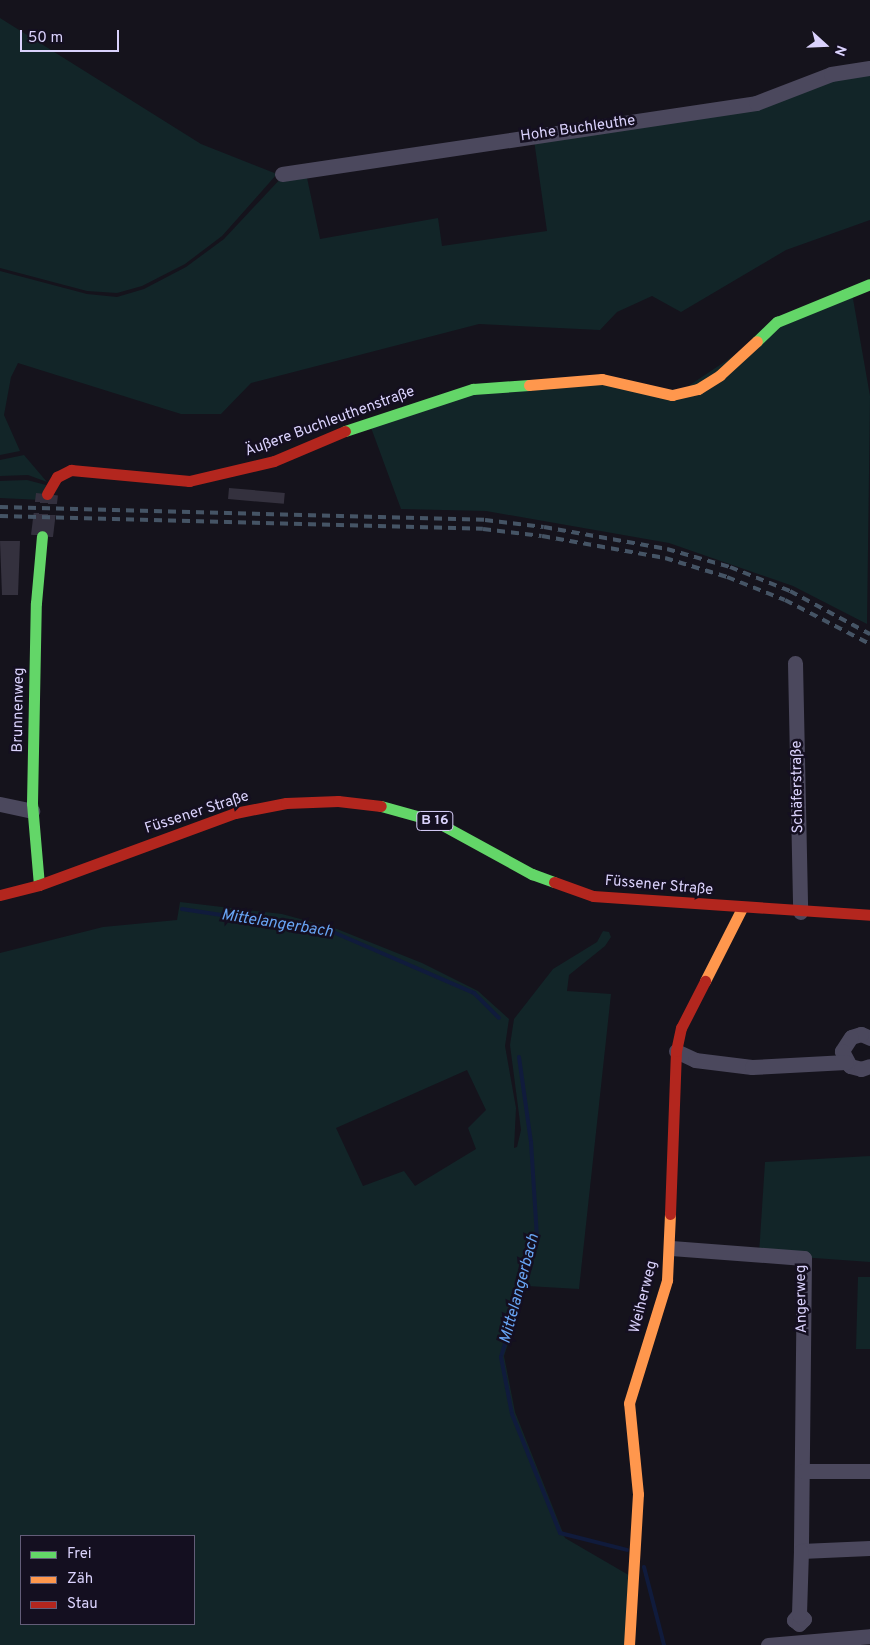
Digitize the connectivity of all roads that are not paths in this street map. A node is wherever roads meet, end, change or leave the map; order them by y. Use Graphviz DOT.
graph roads {
  1 [pos="870,68"];
  2 [pos="282,174"];
  3 [pos="870,284"];
  4 [pos="46,494"];
  5 [pos="42,536"];
  6 [pos="795,663"];
  7 [pos="0,804"];
  8 [pos="32,811"];
  9 [pos="39,885"];
  10 [pos="0,895"];
  11 [pos="742,908"];
  12 [pos="800,912"];
  13 [pos="870,914"];
  14 [pos="870,1038"];
  15 [pos="676,1051"];
  16 [pos="846,1062"];
  17 [pos="870,1066"];
  18 [pos="671,1248"];
  19 [pos="802,1471"];
  20 [pos="870,1471"];
  21 [pos="870,1548"];
  22 [pos="801,1551"];
  23 [pos="799,1614"];
  24 [pos="870,1636"];
  25 [pos="802,1643"];
  26 [pos="630,1645"];
  27 [pos="768,1645"];
  1 -- 2 [label="street, Hohe Buchleuthe"];
  3 -- 4 [label="street, Äußere Buchleuthenstraße"];
  5 -- 8 [label="street, Brunnenweg"];
  6 -- 12 [label="street, Schäferstraße"];
  7 -- 8 [label="street"];
  8 -- 9 [label="street, Brunnenweg"];
  9 -- 10 [label="street, Füssener Straße / B 16"];
  9 -- 11 [label="street, Füssener Straße / B 16"];
  11 -- 12 [label="street, Füssener Straße / B 16"];
  11 -- 15 [label="street, Weiherweg"];
  12 -- 13 [label="street, Füssener Straße / B 16"];
  14 -- 16 [label="street"];
  15 -- 16 [label="street"];
  15 -- 18 [label="street, Weiherweg"];
  16 -- 17 [label="street"];
  18 -- 19 [label="street, Angerweg"];
  18 -- 26 [label="street, Weiherweg"];
  19 -- 20 [label="street"];
  19 -- 22 [label="street, Angerweg"];
  21 -- 22 [label="street"];
  22 -- 23 [label="street, Angerweg"];
  24 -- 25 [label="street"];
  25 -- 27 [label="street"];
}
